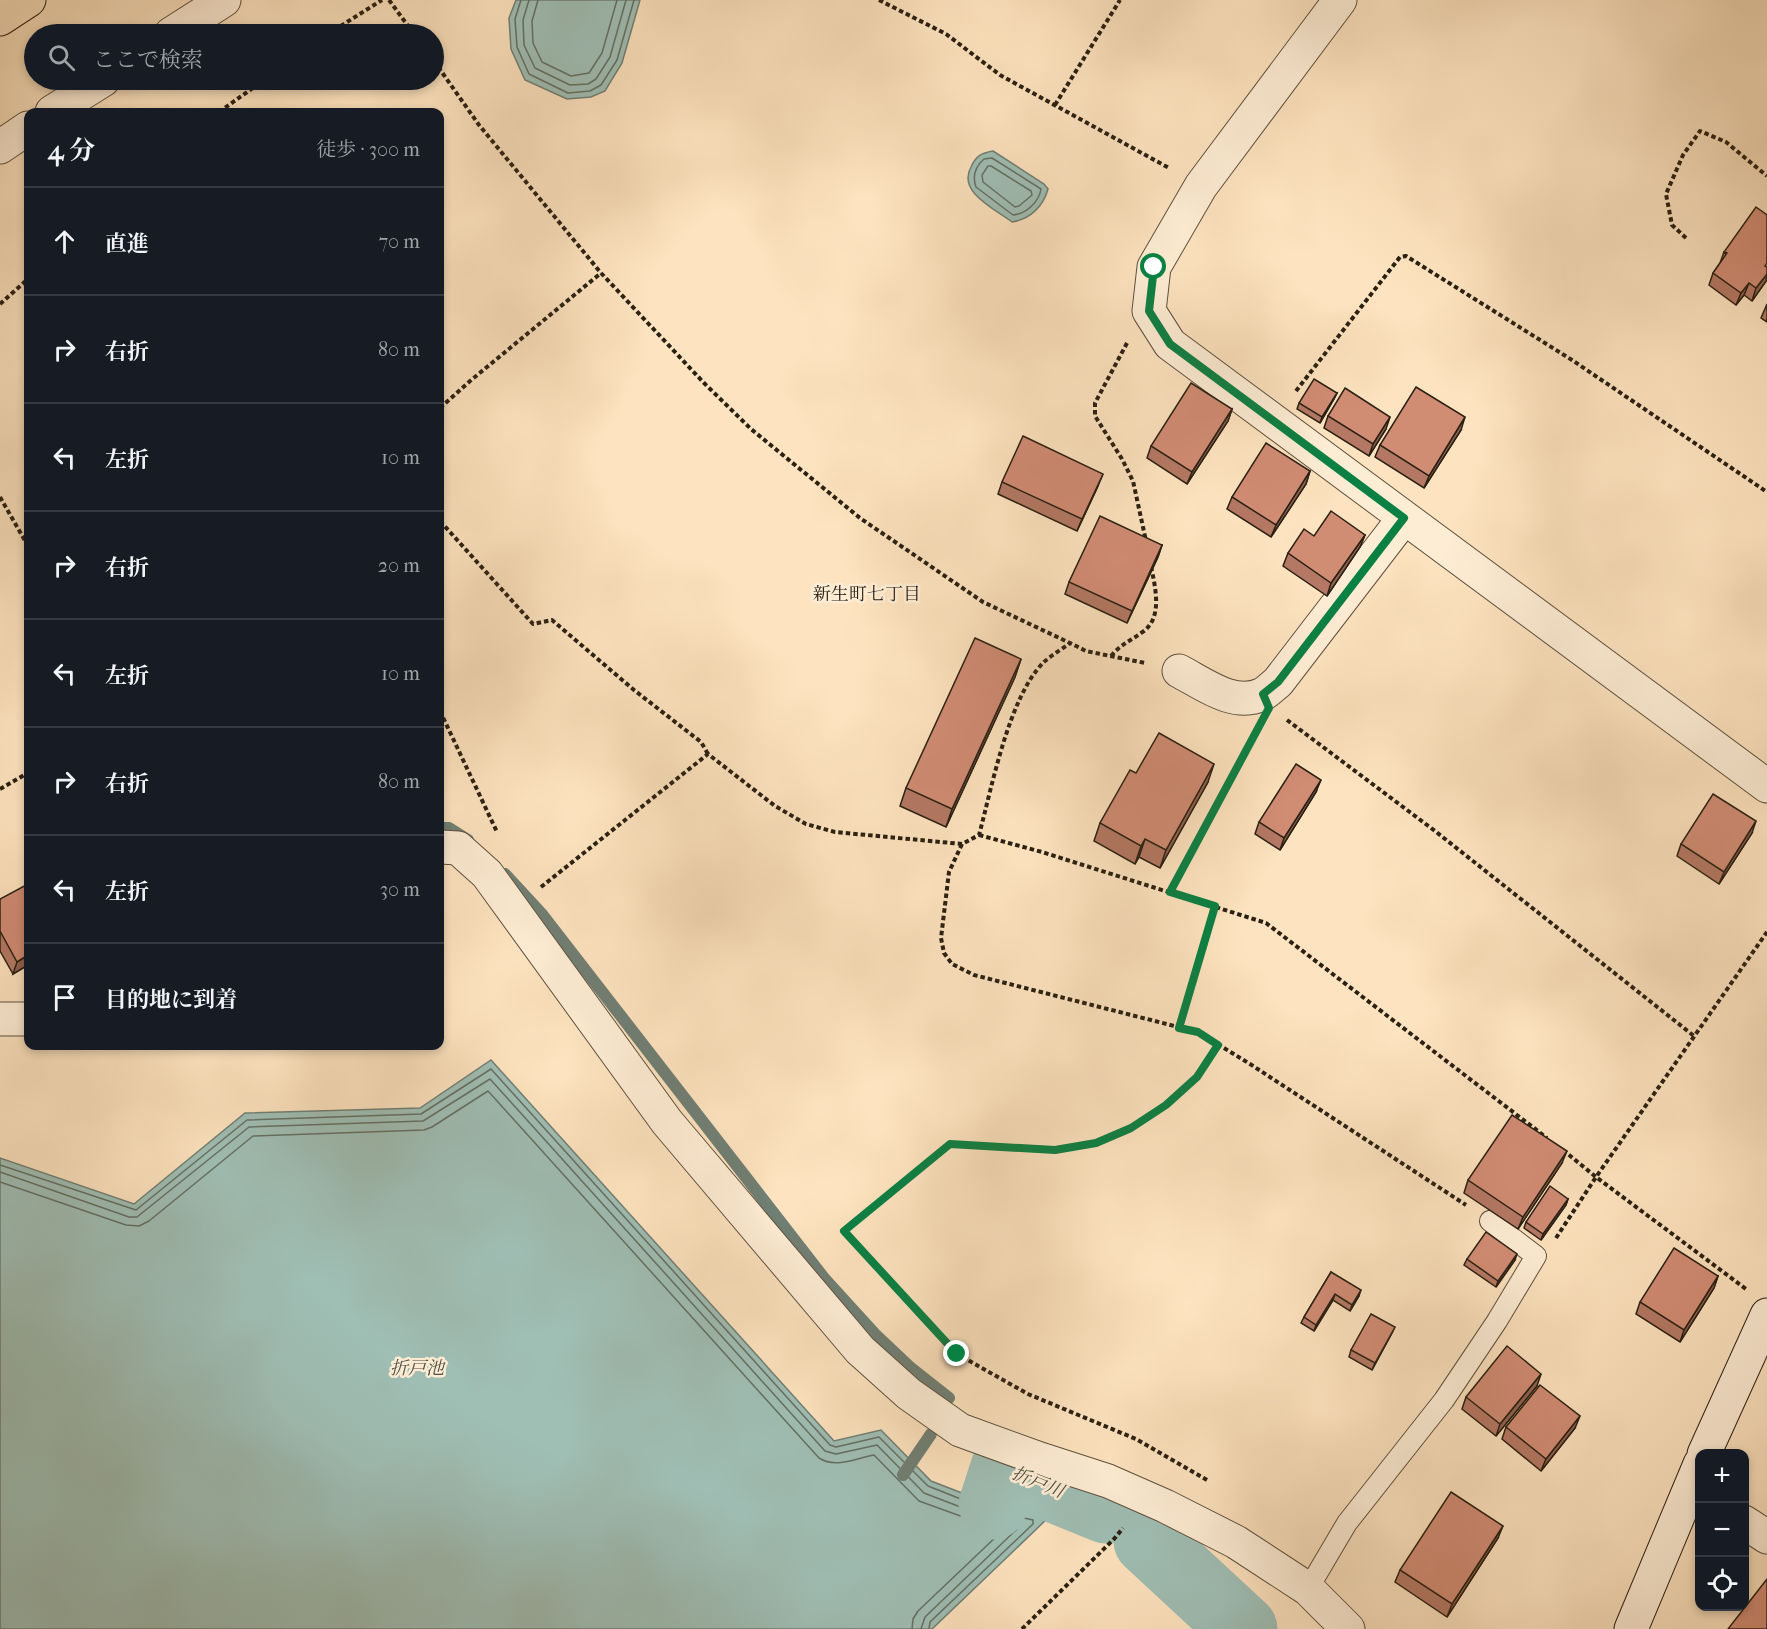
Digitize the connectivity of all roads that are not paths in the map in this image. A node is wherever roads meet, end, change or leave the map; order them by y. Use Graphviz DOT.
graph roads {
  1 [pos="29,0"];
  2 [pos="224,0"];
  3 [pos="1340,0"];
  4 [pos="0,19"];
  5 [pos="187,24"];
  6 [pos="87,90"];
  7 [pos="58,108"];
  8 [pos="24,131"];
  9 [pos="0,147"];
  10 [pos="1404,518"];
  11 [pos="1179,671"];
  12 [pos="1767,786"];
  13 [pos="444,847"];
  14 [pos="0,1019"];
  15 [pos="24,1019"];
  16 [pos="1490,1221"];
  17 [pos="1758,1303"];
  18 [pos="1706,1449"];
  19 [pos="1695,1482"];
  20 [pos="1749,1525"];
  21 [pos="1767,1537"];
  22 [pos="1308,1589"];
  23 [pos="1348,1629"];
  24 [pos="1631,1629"];
  1 -- 4 [label="highway"];
  2 -- 5 [label="street"];
  3 -- 10 [label="street"];
  6 -- 7 [label="street"];
  8 -- 9 [label="street"];
  10 -- 11 [label="street"];
  10 -- 12 [label="street"];
  13 -- 22 [label="street"];
  14 -- 15 [label="street"];
  16 -- 22 [label="lane"];
  17 -- 18 [label="street"];
  19 -- 24 [label="street"];
  20 -- 21 [label="street"];
  22 -- 23 [label="street"];
}
